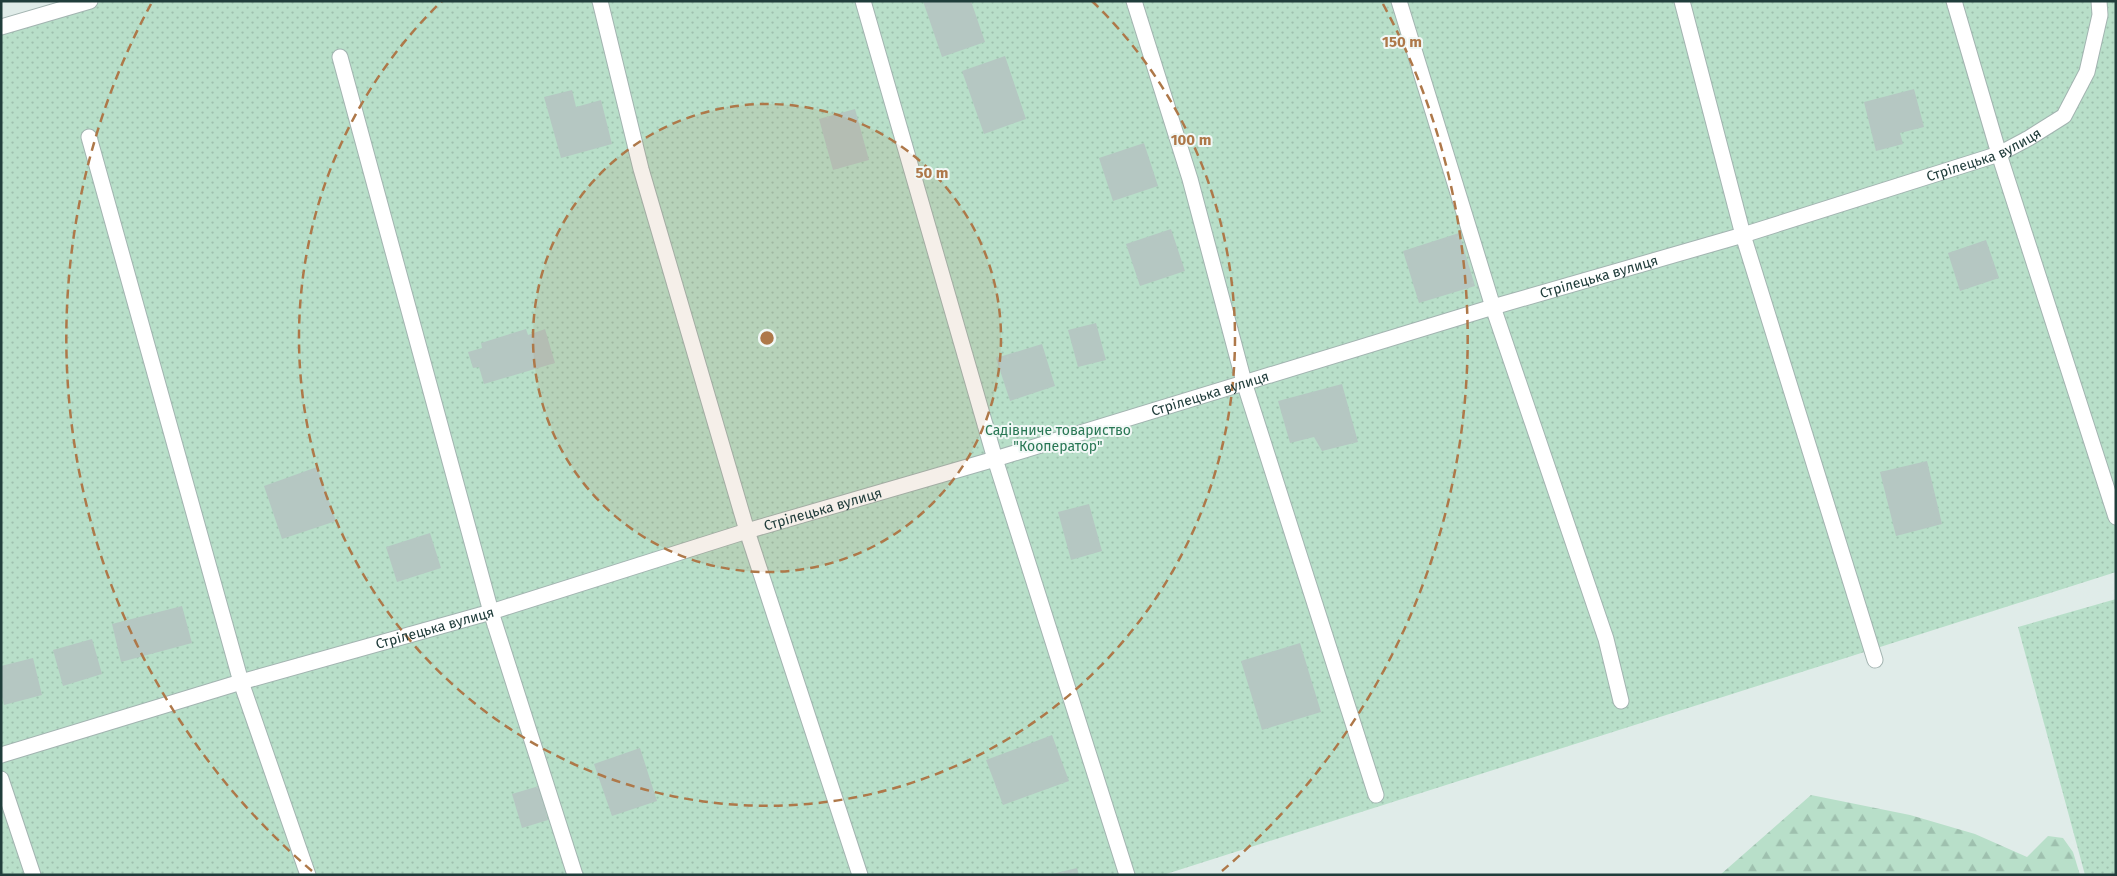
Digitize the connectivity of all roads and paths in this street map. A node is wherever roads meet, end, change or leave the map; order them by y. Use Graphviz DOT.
graph roads {
  1 [pos="90,1"];
  2 [pos="600,1"];
  3 [pos="863,1"];
  4 [pos="1134,1"];
  5 [pos="1400,1"];
  6 [pos="1682,1"];
  7 [pos="1954,1"];
  8 [pos="2099,1"];
  9 [pos="1,27"];
  10 [pos="340,57"];
  11 [pos="89,137"];
  12 [pos="1998,154"];
  13 [pos="1743,235"];
  14 [pos="1493,307"];
  15 [pos="1244,382"];
  16 [pos="995,459"];
  17 [pos="2116,517"];
  18 [pos="747,531"];
  19 [pos="491,612"];
  20 [pos="1876,660"];
  21 [pos="241,682"];
  22 [pos="1620,701"];
  23 [pos="1,755"];
  24 [pos="1,779"];
  25 [pos="1376,795"];
  26 [pos="33,875"];
  27 [pos="308,875"];
  28 [pos="575,875"];
  29 [pos="860,875"];
  30 [pos="1127,875"];
  1 -- 9 [label="street"];
  2 -- 18 [label="street"];
  3 -- 16 [label="street"];
  4 -- 15 [label="street"];
  5 -- 14 [label="street"];
  6 -- 13 [label="street"];
  7 -- 12 [label="street"];
  8 -- 12 [label="street, Стрілецька вулиця"];
  10 -- 19 [label="street"];
  11 -- 21 [label="street"];
  12 -- 13 [label="street, Стрілецька вулиця"];
  12 -- 17 [label="street"];
  13 -- 14 [label="street, Стрілецька вулиця"];
  13 -- 20 [label="street"];
  14 -- 15 [label="street, Стрілецька вулиця"];
  14 -- 22 [label="street"];
  15 -- 16 [label="street, Стрілецька вулиця"];
  15 -- 25 [label="street"];
  16 -- 18 [label="street, Стрілецька вулиця"];
  16 -- 30 [label="street"];
  18 -- 19 [label="street, Стрілецька вулиця"];
  18 -- 29 [label="street"];
  19 -- 21 [label="street, Стрілецька вулиця"];
  19 -- 28 [label="street"];
  21 -- 23 [label="street, Стрілецька вулиця"];
  21 -- 27 [label="street"];
  24 -- 26 [label="street"];
}
